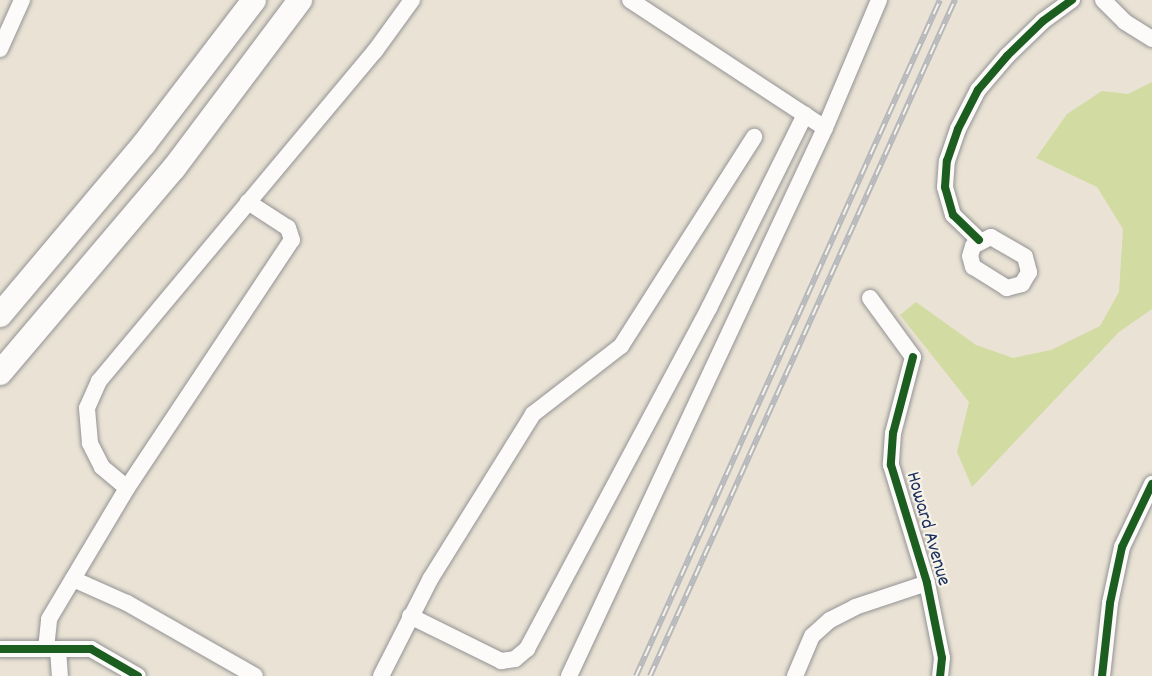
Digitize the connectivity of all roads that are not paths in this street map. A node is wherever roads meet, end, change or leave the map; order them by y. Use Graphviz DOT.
graph roads {
  1 [pos="22,0"];
  2 [pos="254,0"];
  3 [pos="300,0"];
  4 [pos="412,0"];
  5 [pos="630,0"];
  6 [pos="879,0"];
  7 [pos="1072,0"];
  8 [pos="1103,0"];
  9 [pos="1152,39"];
  10 [pos="0,49"];
  11 [pos="805,115"];
  12 [pos="825,128"];
  13 [pos="754,137"];
  14 [pos="248,202"];
  15 [pos="979,240"];
  16 [pos="870,298"];
  17 [pos="0,315"];
  18 [pos="0,373"];
  19 [pos="1152,484"];
  20 [pos="127,488"];
  21 [pos="73,579"];
  22 [pos="927,583"];
  23 [pos="410,616"];
  24 [pos="52,649"];
  25 [pos="0,650"];
  26 [pos="60,676"];
  27 [pos="138,676"];
  28 [pos="255,676"];
  29 [pos="381,676"];
  30 [pos="569,676"];
  31 [pos="795,676"];
  32 [pos="940,676"];
  33 [pos="1102,676"];
  1 -- 10 [label="street"];
  2 -- 17 [label="highway"];
  3 -- 18 [label="highway"];
  4 -- 14 [label="street"];
  5 -- 11 [label="street"];
  6 -- 12 [label="street"];
  7 -- 15 [label="street"];
  8 -- 9 [label="street"];
  11 -- 12 [label="street"];
  11 -- 23 [label="street"];
  12 -- 30 [label="street"];
  13 -- 23 [label="street"];
  14 -- 20 [label="street"];
  14 -- 20 [label="street"];
  16 -- 22 [label="street, Howard Avenue"];
  19 -- 33 [label="street"];
  20 -- 21 [label="street"];
  21 -- 24 [label="street"];
  21 -- 28 [label="street"];
  22 -- 31 [label="street"];
  22 -- 32 [label="street, Howard Avenue"];
  23 -- 29 [label="street"];
  24 -- 25 [label="street"];
  24 -- 26 [label="street"];
  24 -- 27 [label="street"];
}
